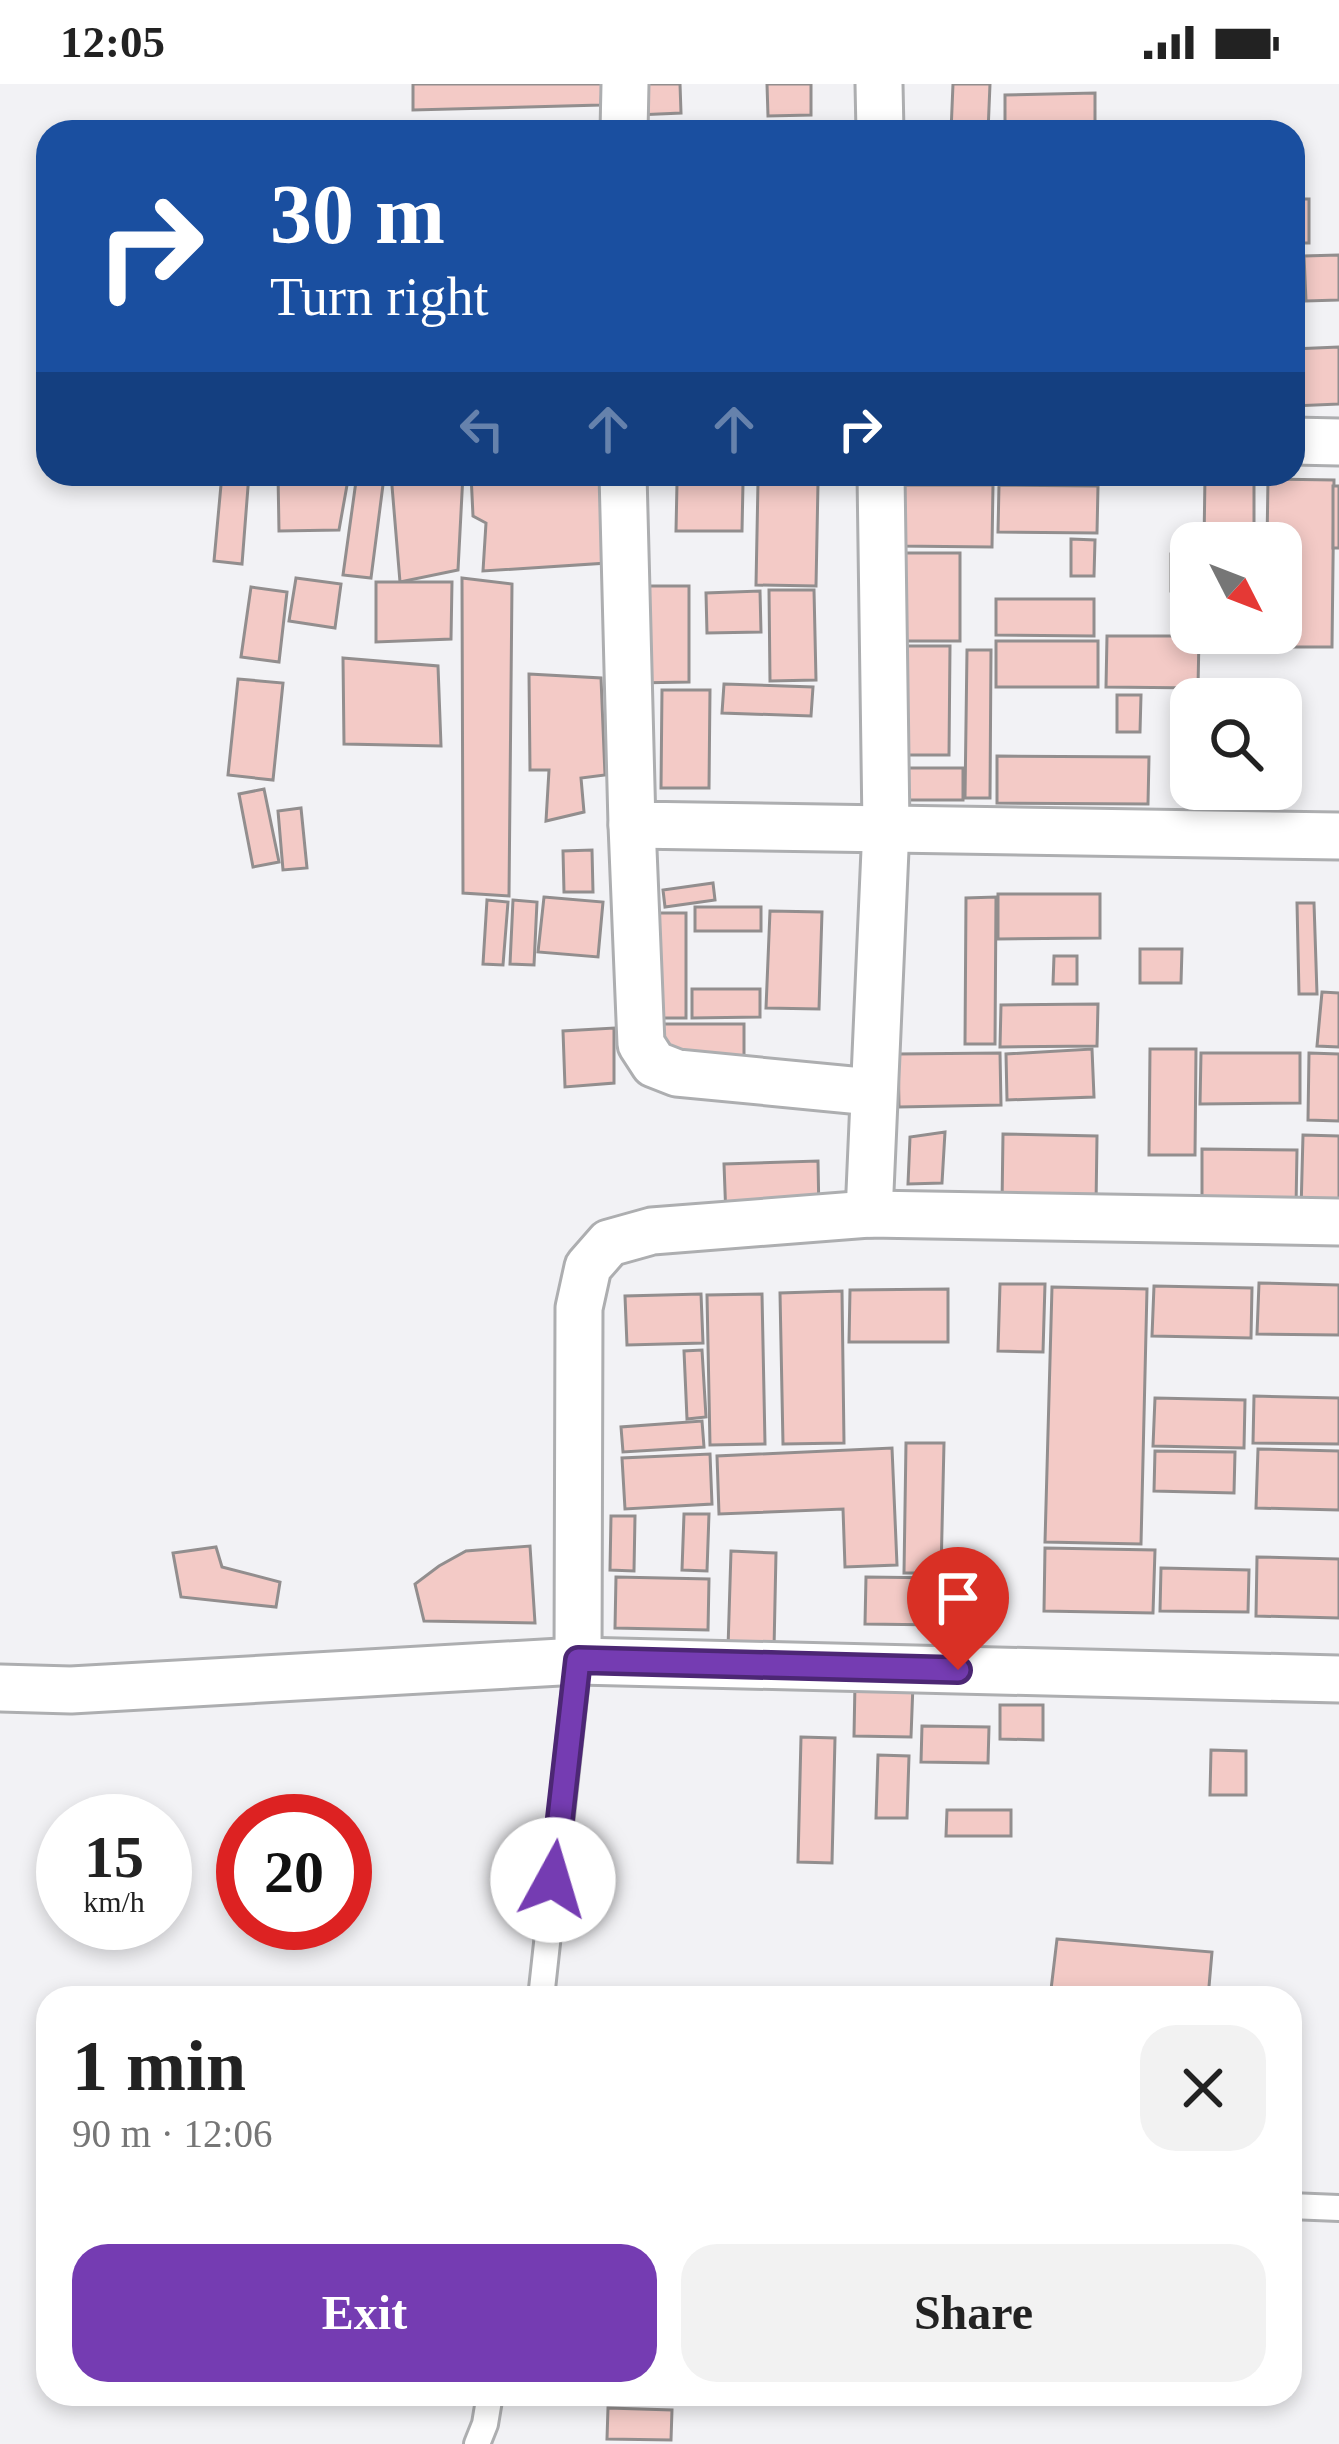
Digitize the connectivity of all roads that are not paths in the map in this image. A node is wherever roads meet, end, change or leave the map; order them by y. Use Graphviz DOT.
graph roads {
  1 [pos="625,84"];
  2 [pos="879,84"];
  3 [pos="624,120"];
  4 [pos="880,120"];
  5 [pos="1305,441"];
  6 [pos="1339,442"];
  7 [pos="623,486"];
  8 [pos="881,486"];
  9 [pos="632,825"];
  10 [pos="886,827"];
  11 [pos="1339,836"];
  12 [pos="872,1091"];
  13 [pos="869,1214"];
  14 [pos="1339,1222"];
  15 [pos="578,1660"];
  16 [pos="1339,1679"];
  17 [pos="0,1688"];
  18 [pos="542,1986"];
  19 [pos="1302,2206"];
  20 [pos="1339,2208"];
  21 [pos="488,2406"];
  22 [pos="477,2444"];
  1 -- 3 [label="street"];
  2 -- 4 [label="street"];
  5 -- 6 [label="street"];
  7 -- 9 [label="street"];
  8 -- 10 [label="street"];
  9 -- 10 [label="street"];
  9 -- 12 [label="street"];
  10 -- 11 [label="street"];
  10 -- 12 [label="street"];
  12 -- 13 [label="street"];
  13 -- 14 [label="street"];
  13 -- 15 [label="street"];
  15 -- 16 [label="street"];
  15 -- 17 [label="street"];
  15 -- 18 [label="lane"];
  19 -- 20 [label="lane"];
  21 -- 22 [label="lane"];
}
